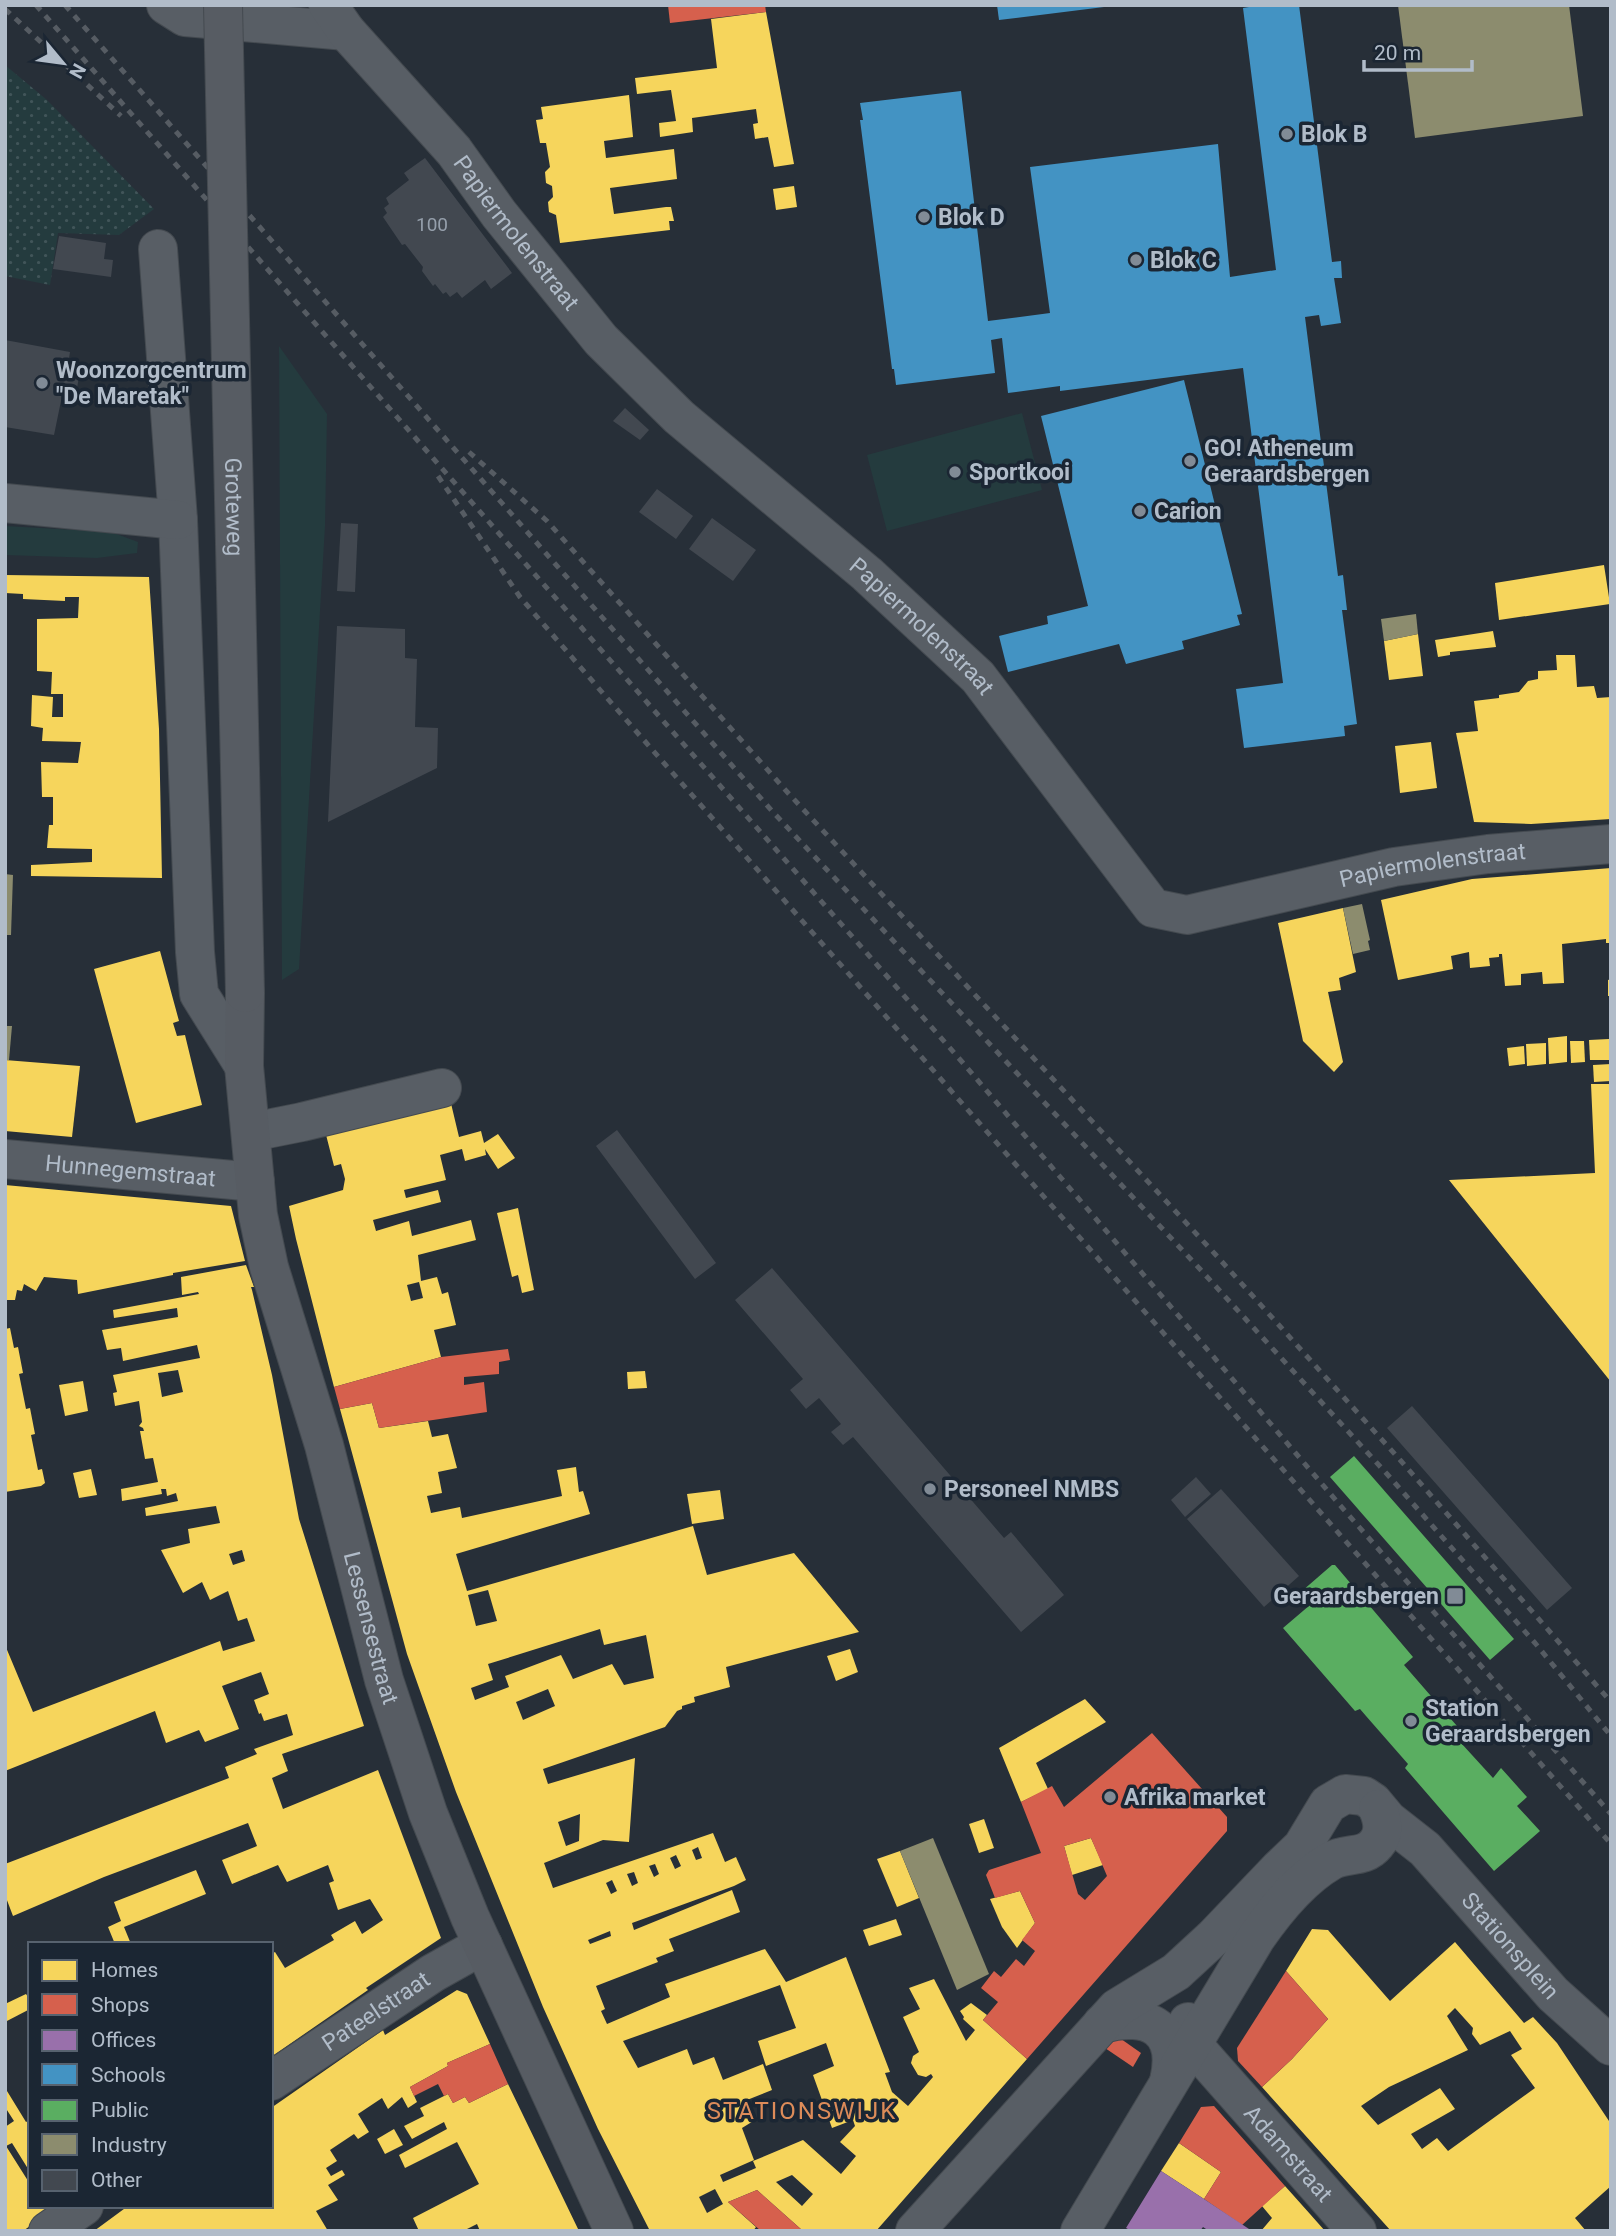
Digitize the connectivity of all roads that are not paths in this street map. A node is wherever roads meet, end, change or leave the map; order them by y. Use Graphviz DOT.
graph roads {
  1 [pos="166,5"];
  2 [pos="223,5"];
  3 [pos="337,18"];
  4 [pos="158,249"];
  5 [pos="5,503"];
  6 [pos="178,520"];
  7 [pos="1611,844"];
  8 [pos="245,993"];
  9 [pos="244,1066"];
  10 [pos="442,1088"];
  11 [pos="252,1132"];
  12 [pos="5,1159"];
  13 [pos="255,1182"];
  14 [pos="1323,1812"];
  15 [pos="1392,1828"];
  16 [pos="1350,1856"];
  17 [pos="1279,1869"];
  18 [pos="483,1945"];
  19 [pos="1102,2024"];
  20 [pos="1194,2045"];
  21 [pos="1611,2046"];
  22 [pos="273,2080"];
  23 [pos="1167,2087"];
  24 [pos="81,2208"];
  25 [pos="48,2231"];
  26 [pos="614,2231"];
  27 [pos="915,2231"];
  28 [pos="1080,2231"];
  29 [pos="1357,2231"];
  1 -- 3 [label="street"];
  2 -- 8 [label="main road, Groteweg, bridge"];
  3 -- 7 [label="street, Papiermolenstraat"];
  4 -- 6 [label="street"];
  5 -- 6 [label="street"];
  6 -- 9 [label="street"];
  8 -- 9 [label="main road, Lessensestraat"];
  9 -- 11 [label="main road, Lessensestraat"];
  10 -- 11 [label="street"];
  11 -- 13 [label="main road, Lessensestraat"];
  12 -- 13 [label="street, Hunnegemstraat"];
  13 -- 18 [label="main road, Lessensestraat"];
  14 -- 15 [label="street, Stationsplein"];
  14 -- 16 [label="street"];
  14 -- 17 [label="street, Stationsplein"];
  15 -- 16 [label="street"];
  15 -- 21 [label="street, Stationsplein"];
  16 -- 20 [label="street"];
  17 -- 19 [label="street, Stationsplein"];
  17 -- 20 [label="street, Stationsplein"];
  18 -- 22 [label="street, Pateelstraat"];
  18 -- 26 [label="main road, Lessensestraat"];
  19 -- 23 [label="street"];
  19 -- 27 [label="street, Stationsplein"];
  20 -- 23 [label="street"];
  20 -- 29 [label="street, Adamstraat"];
  23 -- 28 [label="street"];
  24 -- 25 [label="street"];
}
